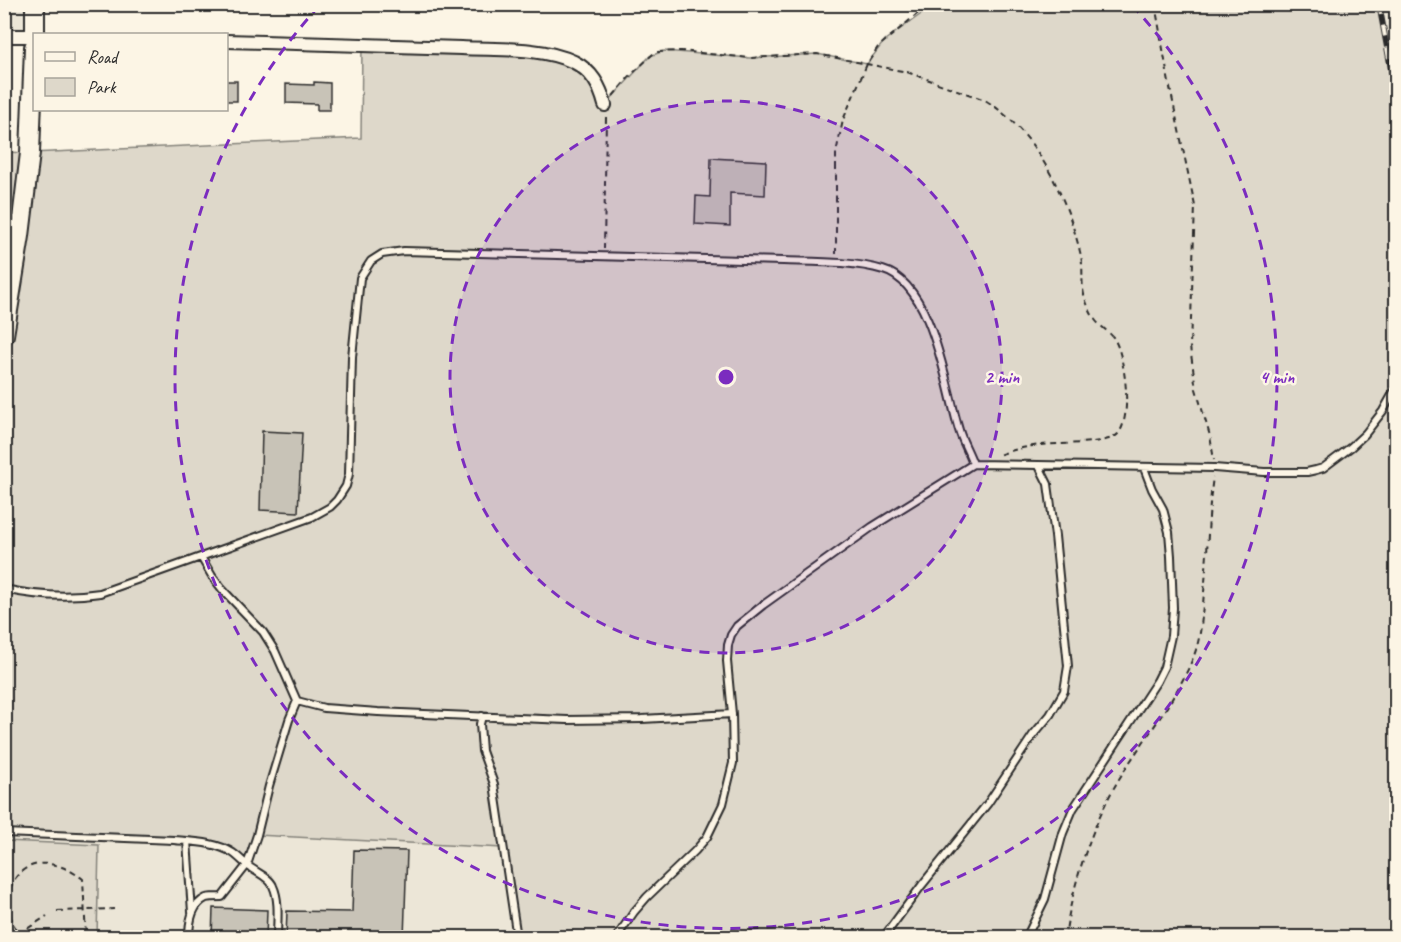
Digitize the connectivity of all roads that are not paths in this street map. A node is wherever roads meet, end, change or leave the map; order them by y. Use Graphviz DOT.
graph roads {
  1 [pos="35,4"];
  2 [pos="35,33"];
  3 [pos="33,35"];
  4 [pos="4,36"];
  5 [pos="228,41"];
  6 [pos="33,74"];
  7 [pos="606,105"];
  8 [pos="4,335"];
  9 [pos="1396,388"];
  10 [pos="973,464"];
  11 [pos="1039,466"];
  12 [pos="1144,468"];
  13 [pos="201,556"];
  14 [pos="4,589"];
  15 [pos="297,701"];
  16 [pos="732,714"];
  17 [pos="482,716"];
  18 [pos="4,833"];
  19 [pos="187,841"];
  20 [pos="247,865"];
  21 [pos="193,913"];
  22 [pos="189,938"];
  23 [pos="277,938"];
  24 [pos="517,938"];
  25 [pos="616,938"];
  26 [pos="883,938"];
  27 [pos="1026,938"];
  1 -- 2 [label="main road"];
  3 -- 4 [label="street"];
  5 -- 7 [label="street"];
  6 -- 8 [label="main road"];
  9 -- 12 [label="lane"];
  10 -- 11 [label="lane"];
  10 -- 13 [label="lane"];
  10 -- 16 [label="lane"];
  11 -- 12 [label="lane"];
  11 -- 26 [label="lane"];
  12 -- 27 [label="lane"];
  13 -- 14 [label="lane"];
  13 -- 15 [label="lane"];
  15 -- 17 [label="lane"];
  15 -- 20 [label="lane"];
  16 -- 17 [label="lane"];
  16 -- 25 [label="lane"];
  17 -- 24 [label="lane"];
  18 -- 19 [label="lane"];
  19 -- 20 [label="lane"];
  19 -- 21 [label="lane"];
  20 -- 21 [label="lane"];
  20 -- 23 [label="lane"];
  21 -- 22 [label="lane"];
}
